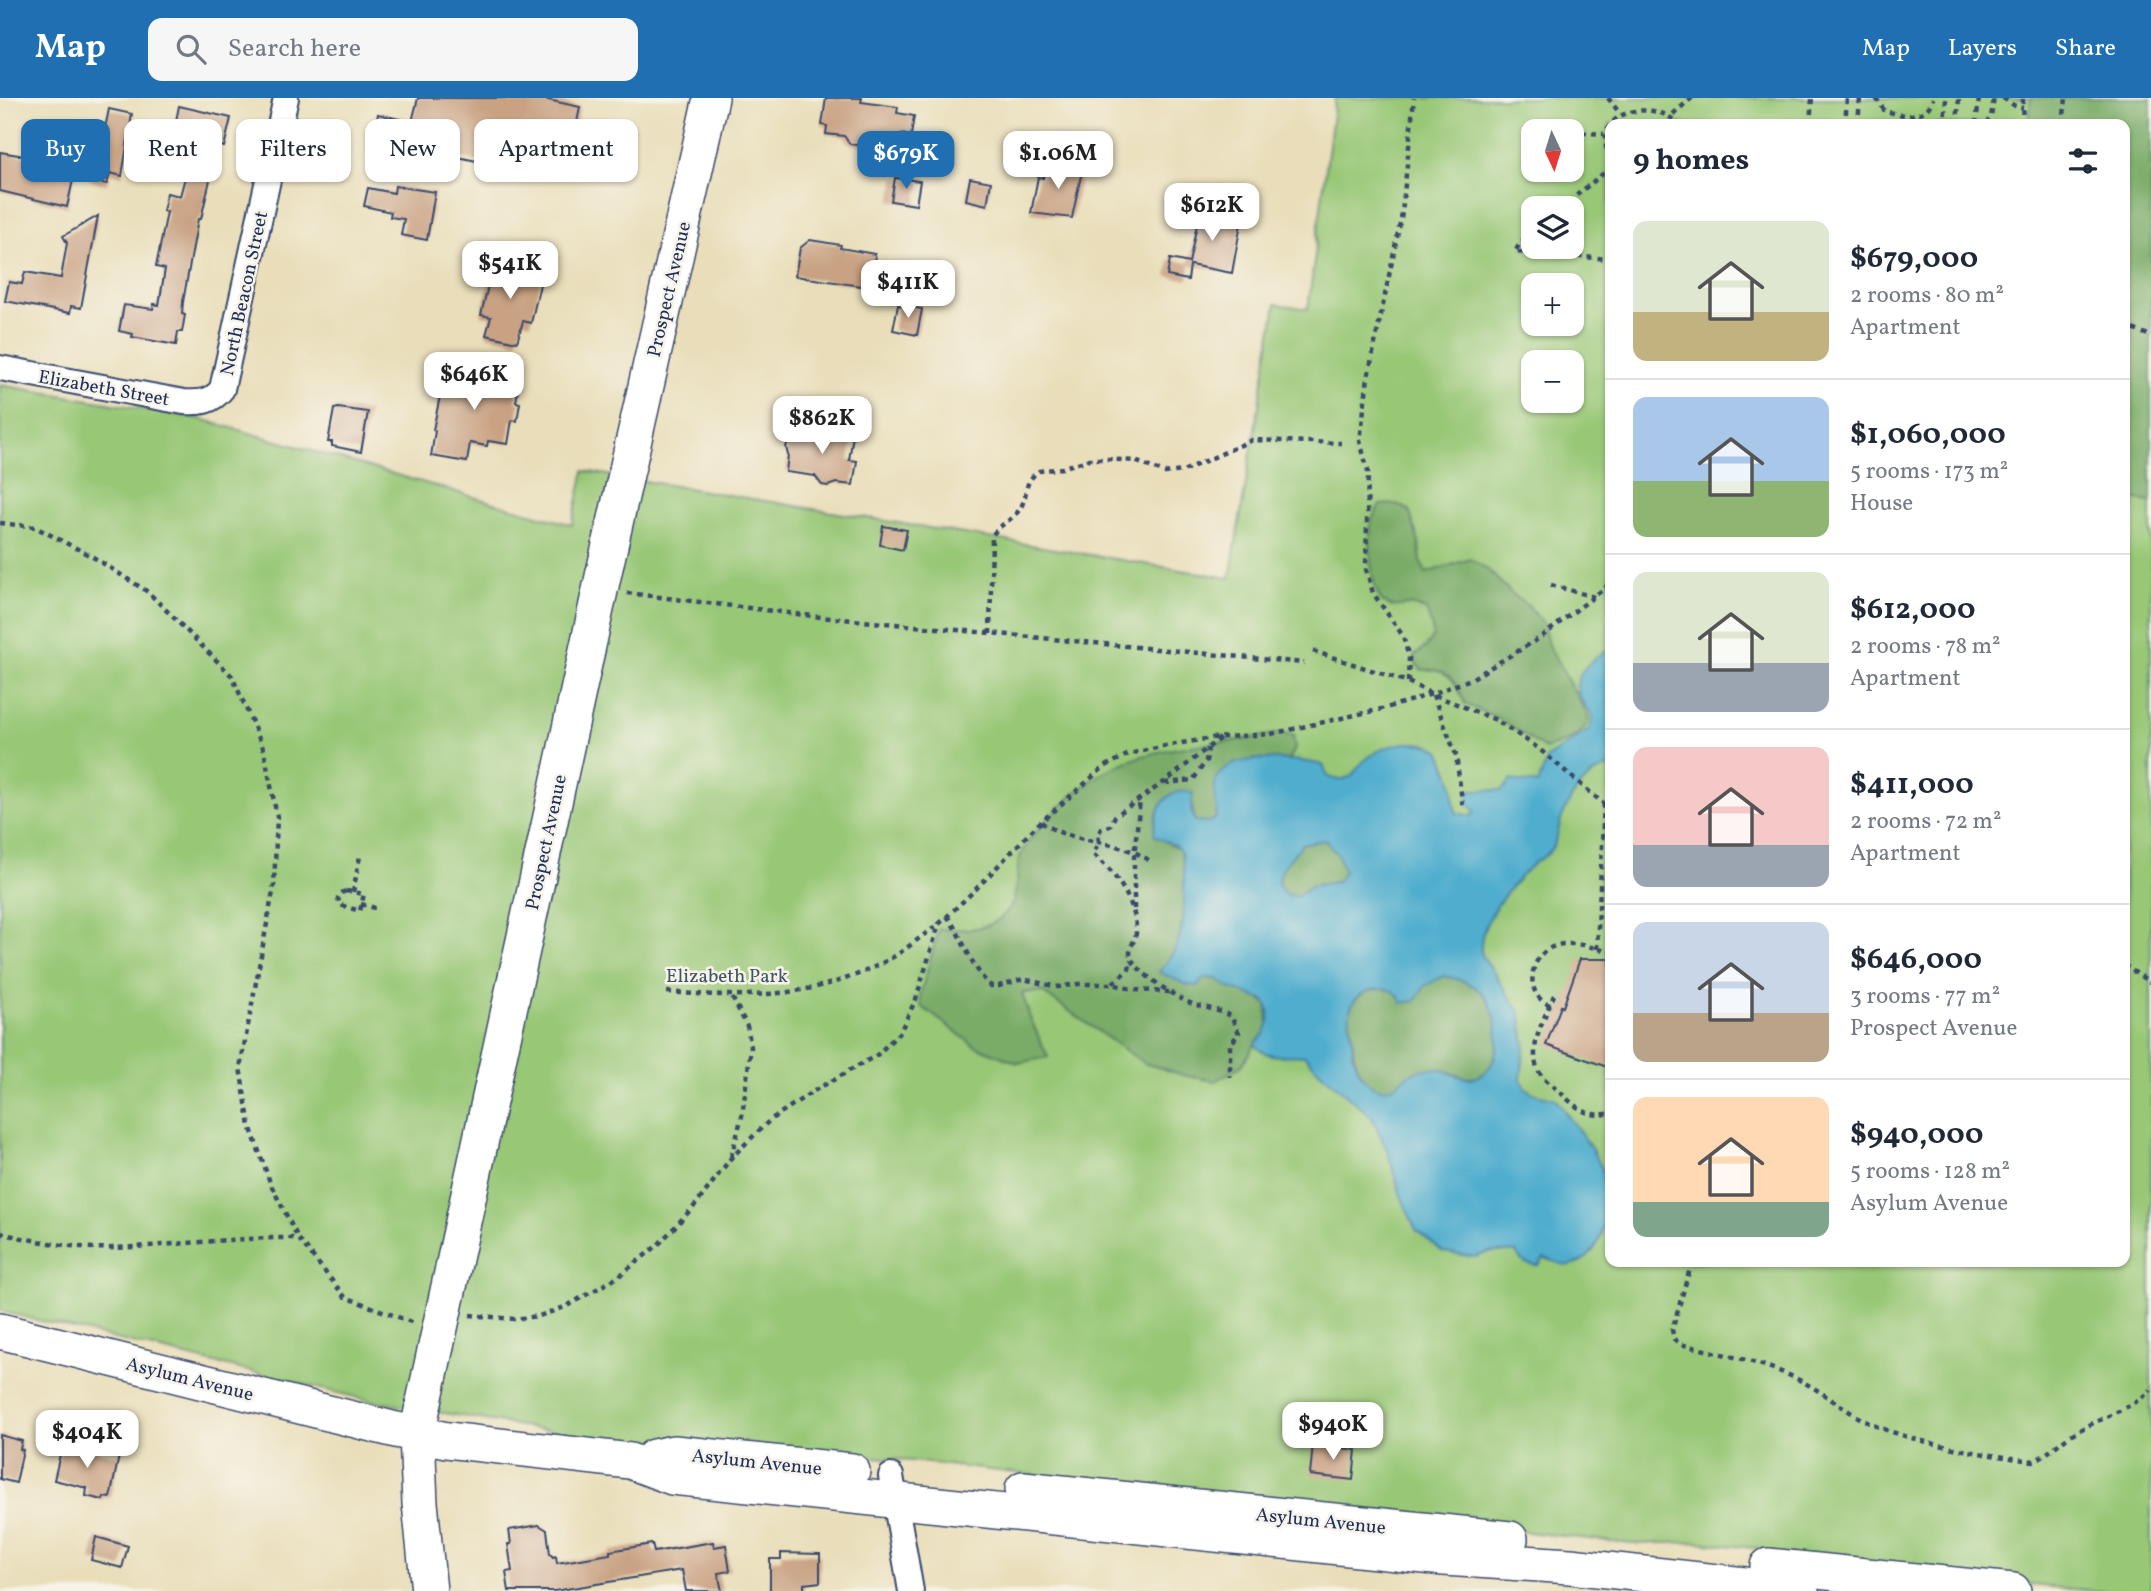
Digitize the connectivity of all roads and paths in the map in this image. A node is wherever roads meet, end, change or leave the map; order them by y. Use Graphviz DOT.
graph roads {
  1 [pos="286,98"];
  2 [pos="711,98"];
  3 [pos="1413,98"];
  4 [pos="1608,98"];
  5 [pos="1692,98"];
  6 [pos="1812,98"];
  7 [pos="1847,98"];
  8 [pos="1860,98"];
  9 [pos="1876,98"];
  10 [pos="1933,98"];
  11 [pos="1946,98"];
  12 [pos="1959,98"];
  13 [pos="1979,98"];
  14 [pos="1994,98"];
  15 [pos="2003,98"];
  16 [pos="2024,98"];
  17 [pos="2066,98"];
  18 [pos="1628,105"];
  19 [pos="2023,108"];
  20 [pos="1618,111"];
  21 [pos="1903,114"];
  22 [pos="1610,119"];
  23 [pos="1675,119"];
  24 [pos="1810,119"];
  25 [pos="1845,119"];
  26 [pos="1858,119"];
  27 [pos="1902,119"];
  28 [pos="1944,119"];
  29 [pos="1957,119"];
  30 [pos="1977,119"];
  31 [pos="1990,119"];
  32 [pos="2022,119"];
  33 [pos="2064,119"];
  34 [pos="1605,130"];
  35 [pos="1584,133"];
  36 [pos="1604,134"];
  37 [pos="1605,148"];
  38 [pos="1605,172"];
  39 [pos="1576,196"];
  40 [pos="1584,257"];
  41 [pos="1605,259"];
  42 [pos="2130,328"];
  43 [pos="2151,336"];
  44 [pos="0,368"];
  45 [pos="208,401"];
  46 [pos="1341,443"];
  47 [pos="0,523"];
  48 [pos="1551,585"];
  49 [pos="1605,588"];
  50 [pos="627,593"];
  51 [pos="1594,597"];
  52 [pos="990,634"];
  53 [pos="1313,651"];
  54 [pos="1304,663"];
  55 [pos="1408,682"];
  56 [pos="1432,694"];
  57 [pos="1221,737"];
  58 [pos="1208,747"];
  59 [pos="1162,784"];
  60 [pos="1140,799"];
  61 [pos="1605,802"];
  62 [pos="1463,808"];
  63 [pos="1041,822"];
  64 [pos="1605,833"];
  65 [pos="1099,842"];
  66 [pos="1135,850"];
  67 [pos="360,856"];
  68 [pos="1150,861"];
  69 [pos="353,892"];
  70 [pos="361,904"];
  71 [pos="375,908"];
  72 [pos="1134,913"];
  73 [pos="947,916"];
  74 [pos="939,924"];
  75 [pos="1597,949"];
  76 [pos="1605,951"];
  77 [pos="1131,959"];
  78 [pos="2130,969"];
  79 [pos="2151,983"];
  80 [pos="1112,984"];
  81 [pos="667,992"];
  82 [pos="1171,992"];
  83 [pos="1554,995"];
  84 [pos="732,997"];
  85 [pos="1550,1005"];
  86 [pos="1230,1077"];
  87 [pos="1605,1114"];
  88 [pos="731,1158"];
  89 [pos="0,1233"];
  90 [pos="298,1238"];
  91 [pos="1691,1267"];
  92 [pos="470,1315"];
  93 [pos="402,1320"];
  94 [pos="0,1331"];
  95 [pos="2151,1390"];
  96 [pos="417,1434"];
  97 [pos="894,1488"];
  98 [pos="1916,1586"];
  99 [pos="429,1591"];
  100 [pos="911,1591"];
  101 [pos="1801,1591"];
  102 [pos="2012,1591"];
  1 -- 45 [label="street, North Beacon Street"];
  2 -- 96 [label="main road, Prospect Avenue"];
  3 -- 55 [label="path"];
  4 -- 20 [label="path"];
  5 -- 23 [label="path"];
  6 -- 24 [label="path"];
  7 -- 25 [label="path"];
  8 -- 26 [label="path"];
  9 -- 21 [label="path"];
  10 -- 21 [label="path"];
  11 -- 28 [label="path"];
  12 -- 29 [label="path"];
  13 -- 30 [label="path"];
  14 -- 31 [label="path"];
  15 -- 19 [label="path"];
  16 -- 19 [label="path"];
  17 -- 33 [label="path"];
  18 -- 20 [label="path"];
  19 -- 32 [label="path"];
  20 -- 22 [label="path"];
  21 -- 27 [label="path"];
  34 -- 36 [label="path"];
  35 -- 36 [label="path"];
  36 -- 37 [label="path"];
  38 -- 39 [label="path"];
  40 -- 41 [label="path"];
  42 -- 43 [label="path"];
  44 -- 45 [label="street, Elizabeth Street"];
  46 -- 52 [label="path"];
  47 -- 90 [label="path"];
  48 -- 51 [label="path"];
  49 -- 51 [label="path"];
  50 -- 52 [label="path"];
  51 -- 56 [label="path"];
  52 -- 54 [label="path"];
  53 -- 55 [label="path"];
  55 -- 56 [label="path"];
  56 -- 57 [label="path"];
  56 -- 61 [label="path"];
  56 -- 62 [label="path"];
  57 -- 58 [label="path"];
  57 -- 63 [label="path"];
  58 -- 59 [label="path"];
  58 -- 59 [label="path"];
  59 -- 60 [label="path"];
  60 -- 65 [label="path"];
  60 -- 66 [label="path"];
  63 -- 65 [label="path"];
  63 -- 73 [label="path"];
  64 -- 75 [label="path"];
  65 -- 66 [label="path"];
  65 -- 72 [label="path"];
  66 -- 68 [label="path"];
  66 -- 72 [label="path"];
  67 -- 69 [label="path"];
  69 -- 70 [label="path"];
  69 -- 70 [label="path"];
  70 -- 71 [label="path"];
  72 -- 77 [label="path"];
  73 -- 74 [label="path"];
  73 -- 80 [label="path"];
  74 -- 84 [label="path"];
  74 -- 88 [label="path"];
  75 -- 76 [label="path"];
  75 -- 85 [label="path"];
  77 -- 80 [label="path"];
  77 -- 82 [label="path"];
  78 -- 79 [label="path"];
  80 -- 82 [label="path"];
  81 -- 84 [label="path"];
  82 -- 86 [label="path"];
  83 -- 85 [label="path"];
  84 -- 88 [label="path"];
  85 -- 87 [label="path"];
  88 -- 92 [label="path"];
  89 -- 90 [label="path"];
  90 -- 93 [label="path"];
  91 -- 95 [label="path"];
  94 -- 96 [label="main road, Asylum Avenue"];
  96 -- 97 [label="main road, Asylum Avenue"];
  96 -- 99 [label="main road, Prospect Avenue"];
  97 -- 98 [label="main road, Asylum Avenue"];
  97 -- 100 [label="street"];
  97 -- 101 [label="main road, Asylum Avenue"];
  98 -- 102 [label="main road, Asylum Avenue"];
}
